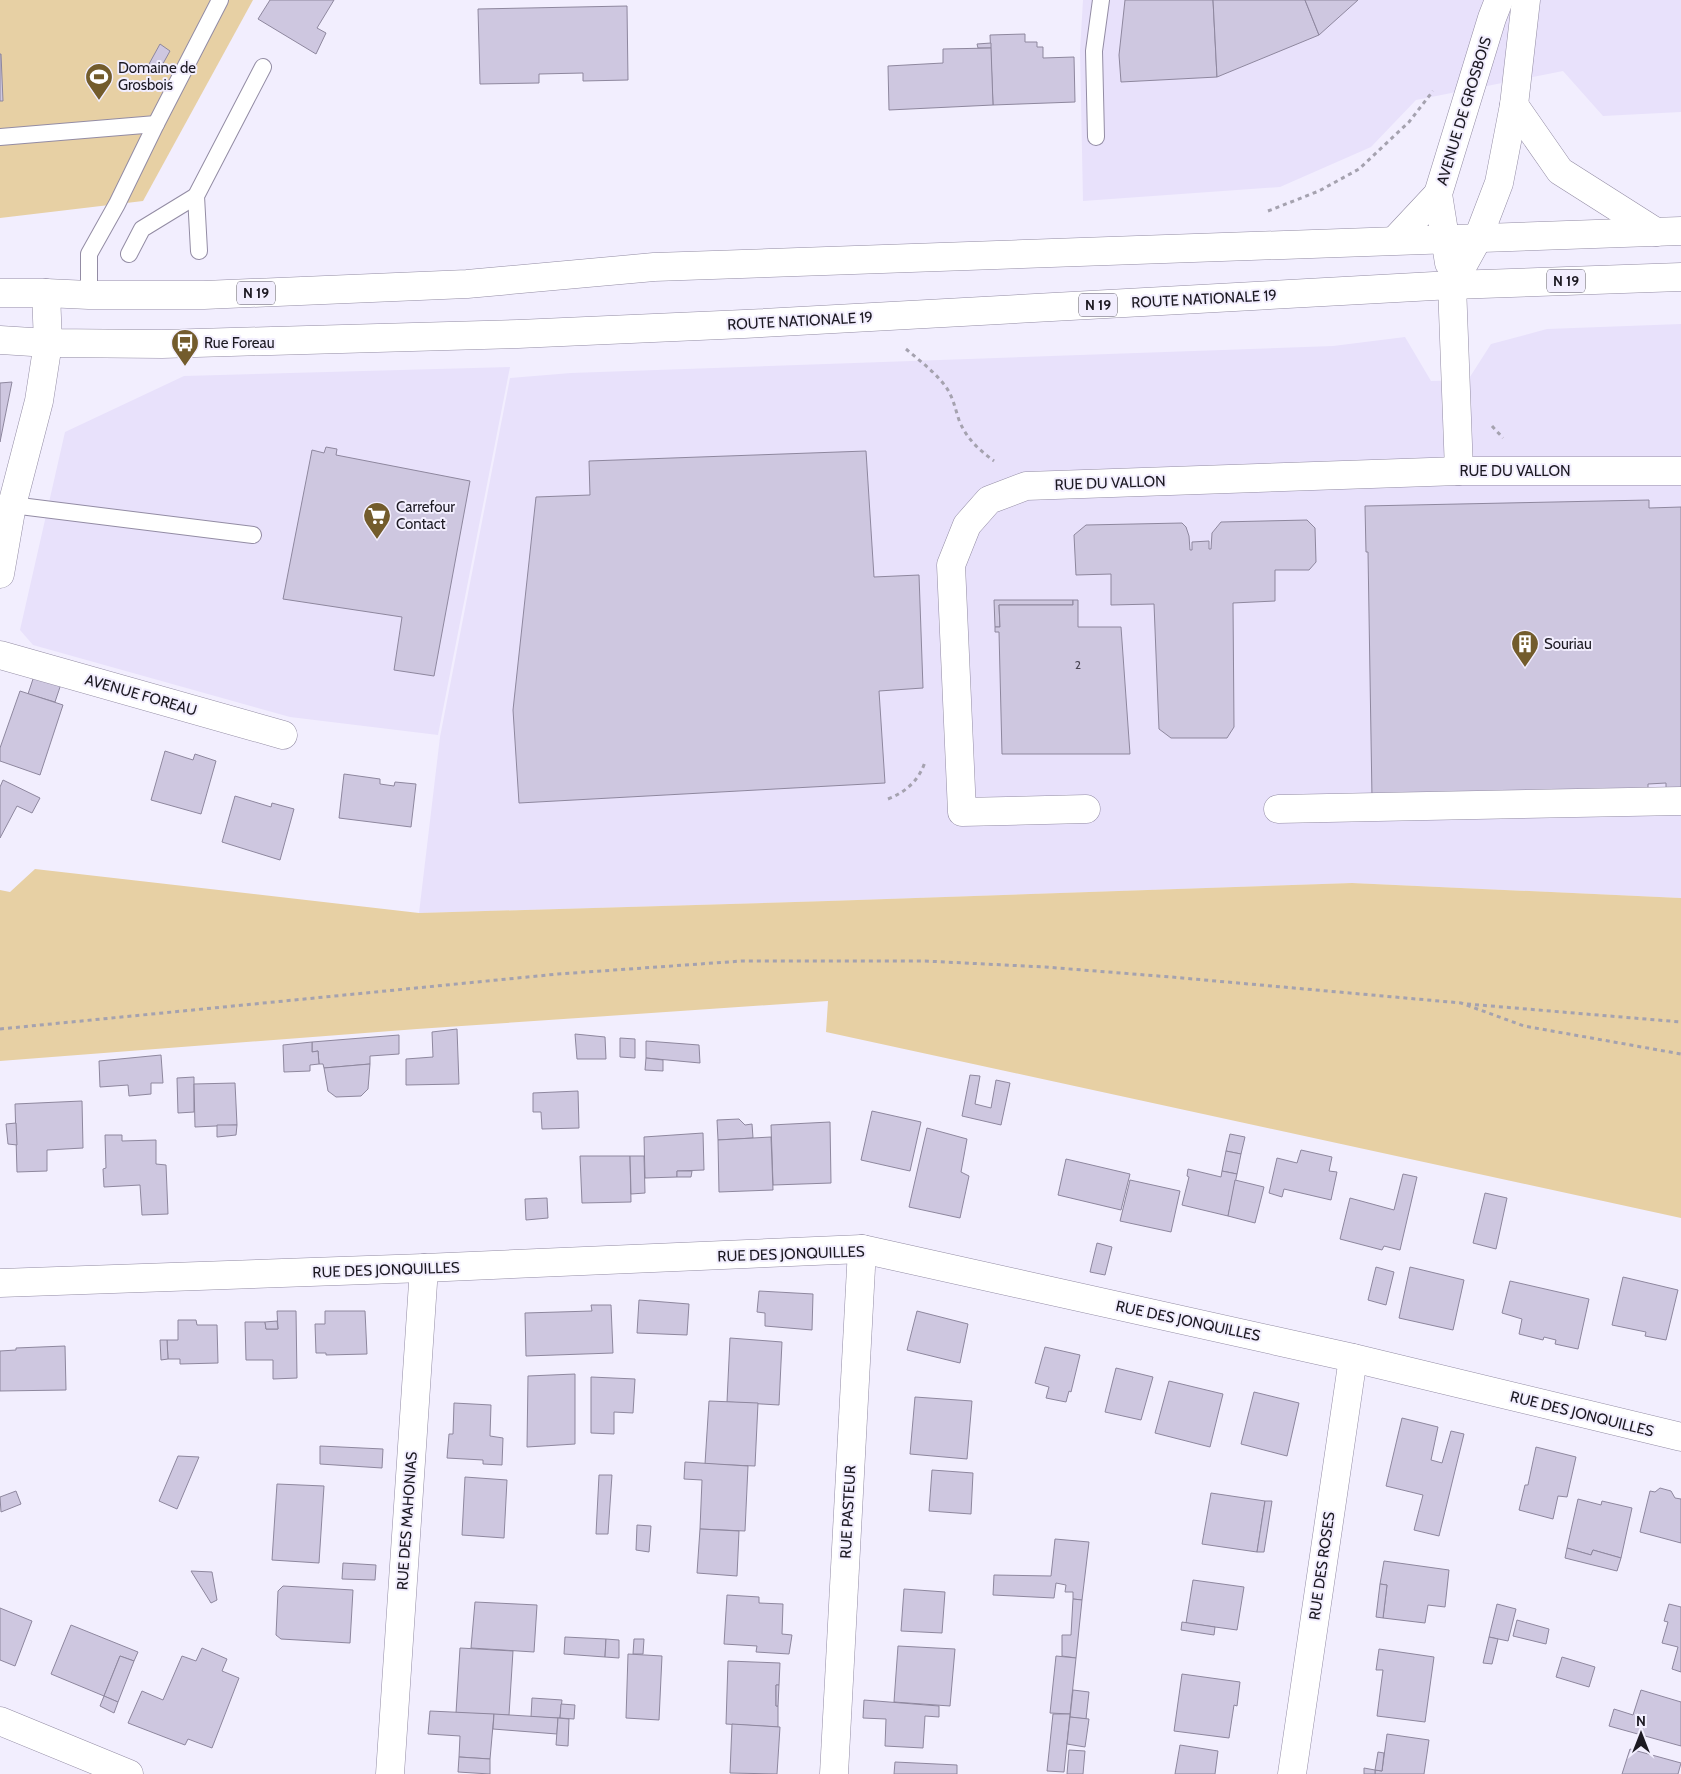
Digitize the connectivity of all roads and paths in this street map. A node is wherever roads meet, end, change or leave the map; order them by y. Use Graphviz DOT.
graph roads {
  1 [pos="220,0"];
  2 [pos="1101,0"];
  3 [pos="1499,0"];
  4 [pos="1526,0"];
  5 [pos="263,67"];
  6 [pos="1438,85"];
  7 [pos="1514,105"];
  8 [pos="156,124"];
  9 [pos="0,137"];
  10 [pos="1096,137"];
  11 [pos="1438,194"];
  12 [pos="196,196"];
  13 [pos="1262,215"];
  14 [pos="1669,232"];
  15 [pos="1478,238"];
  16 [pos="1445,239"];
  17 [pos="1395,240"];
  18 [pos="199,251"];
  19 [pos="129,254"];
  20 [pos="1681,277"];
  21 [pos="1452,285"];
  22 [pos="0,293"];
  23 [pos="46,293"];
  24 [pos="89,295"];
  25 [pos="0,340"];
  26 [pos="48,343"];
  27 [pos="1459,471"];
  28 [pos="1681,471"];
  29 [pos="12,505"];
  30 [pos="253,535"];
  31 [pos="0,574"];
  32 [pos="0,655"];
  33 [pos="283,735"];
  34 [pos="1681,801"];
  35 [pos="1086,809"];
  36 [pos="1278,809"];
  37 [pos="1461,1003"];
  38 [pos="1681,1022"];
  39 [pos="0,1029"];
  40 [pos="1681,1054"];
  41 [pos="862,1249"];
  42 [pos="424,1268"];
  43 [pos="0,1284"];
  44 [pos="1352,1358"];
  45 [pos="1681,1438"];
  46 [pos="0,1721"];
  47 [pos="129,1774"];
  48 [pos="390,1774"];
  49 [pos="834,1774"];
  50 [pos="1292,1774"];
  1 -- 8 [label="lane"];
  2 -- 10 [label="lane"];
  3 -- 11 [label="street, AVENUE DE GROSBOIS"];
  4 -- 7 [label="street"];
  5 -- 12 [label="lane"];
  6 -- 13 [label="path"];
  7 -- 14 [label="street"];
  7 -- 15 [label="street"];
  8 -- 9 [label="lane"];
  8 -- 24 [label="lane"];
  11 -- 16 [label="street, AVENUE DE GROSBOIS"];
  11 -- 17 [label="street"];
  12 -- 18 [label="lane"];
  12 -- 19 [label="lane"];
  14 -- 15 [label="street, N 19"];
  15 -- 16 [label="street, N 19"];
  15 -- 21 [label="street"];
  16 -- 17 [label="street, N 19"];
  16 -- 21 [label="street, AVENUE DE GROSBOIS"];
  17 -- 24 [label="street, N 19"];
  20 -- 21 [label="street, ROUTE NATIONALE 19 / N 19"];
  21 -- 26 [label="street, ROUTE NATIONALE 19 / N 19"];
  21 -- 27 [label="street, AVENUE DE GROSBOIS"];
  22 -- 23 [label="street, N 19"];
  23 -- 24 [label="street, N 19"];
  23 -- 26 [label="street"];
  25 -- 26 [label="street, N 19"];
  26 -- 29 [label="street"];
  27 -- 28 [label="street, RUE DU VALLON"];
  27 -- 35 [label="street, RUE DU VALLON"];
  29 -- 30 [label="lane"];
  29 -- 31 [label="street"];
  32 -- 33 [label="street, AVENUE FOREAU"];
  34 -- 36 [label="street"];
  37 -- 38 [label="path"];
  37 -- 39 [label="path"];
  37 -- 40 [label="path"];
  41 -- 42 [label="street, RUE DES JONQUILLES"];
  41 -- 44 [label="street, RUE DES JONQUILLES"];
  41 -- 49 [label="street, RUE PASTEUR"];
  42 -- 43 [label="street, RUE DES JONQUILLES"];
  42 -- 48 [label="street, RUE DES MAHONIAS"];
  44 -- 45 [label="street, RUE DES JONQUILLES"];
  44 -- 50 [label="street, RUE DES ROSES"];
  46 -- 47 [label="street"];
}
